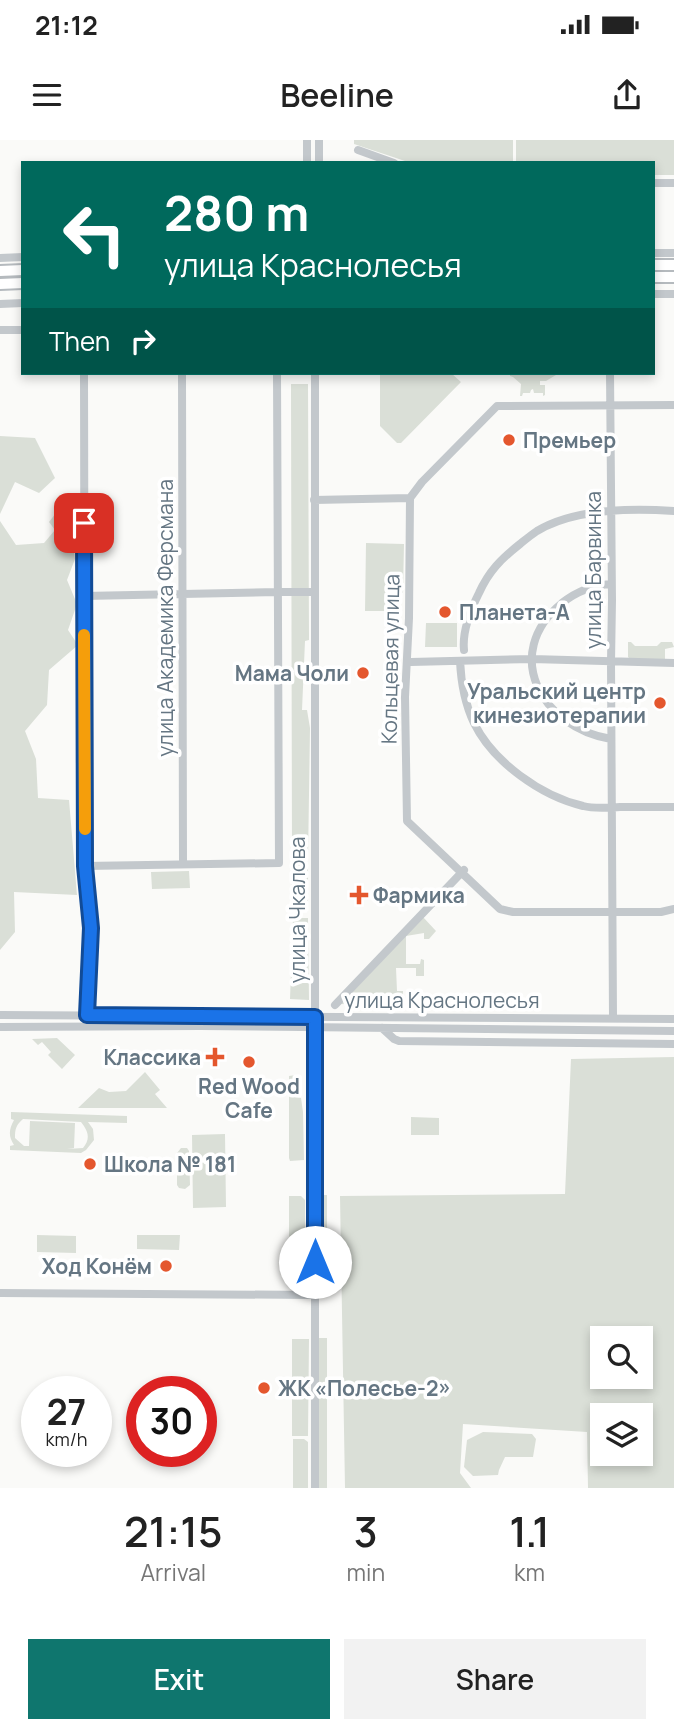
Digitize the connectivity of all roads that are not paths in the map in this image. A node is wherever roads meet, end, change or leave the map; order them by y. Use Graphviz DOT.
graph roads {
  1 [pos="307,140"];
  2 [pos="319,140"];
  3 [pos="358,150"];
  4 [pos="307,161"];
  5 [pos="319,161"];
  6 [pos="388,161"];
  7 [pos="655,183"];
  8 [pos="674,183"];
  9 [pos="655,253"];
  10 [pos="674,253"];
  11 [pos="21,257"];
  12 [pos="0,258"];
  13 [pos="655,265"];
  14 [pos="674,265"];
  15 [pos="21,270"];
  16 [pos="0,271"];
  17 [pos="655,277"];
  18 [pos="674,277"];
  19 [pos="21,283"];
  20 [pos="0,284"];
  21 [pos="655,294"];
  22 [pos="674,294"];
  23 [pos="21,303"];
  24 [pos="0,304"];
  25 [pos="0,330"];
  26 [pos="21,330"];
  27 [pos="84,375"];
  28 [pos="182,375"];
  29 [pos="277,375"];
  30 [pos="315,375"];
  31 [pos="610,375"];
  32 [pos="609,405"];
  33 [pos="674,405"];
  34 [pos="410,498"];
  35 [pos="314,500"];
  36 [pos="611,511"];
  37 [pos="674,511"];
  38 [pos="611,584"];
  39 [pos="277,592"];
  40 [pos="314,592"];
  41 [pos="182,593"];
  42 [pos="84,596"];
  43 [pos="464,650"];
  44 [pos="533,659"];
  45 [pos="460,661"];
  46 [pos="411,662"];
  47 [pos="611,662"];
  48 [pos="674,663"];
  49 [pos="611,739"];
  50 [pos="674,807"];
  51 [pos="612,808"];
  52 [pos="183,863"];
  53 [pos="85,866"];
  54 [pos="463,871"];
  55 [pos="674,909"];
  56 [pos="612,911"];
  57 [pos="335,1005"];
  58 [pos="0,1014"];
  59 [pos="22,1015"];
  60 [pos="87,1015"];
  61 [pos="315,1017"];
  62 [pos="613,1018"];
  63 [pos="674,1019"];
  64 [pos="0,1027"];
  65 [pos="22,1027"];
  66 [pos="315,1028"];
  67 [pos="382,1028"];
  68 [pos="674,1031"];
  69 [pos="674,1044"];
  70 [pos="0,1293"];
  71 [pos="315,1295"];
  72 [pos="315,1488"];
  1 -- 4 [label="street"];
  2 -- 5 [label="street"];
  3 -- 6 [label="street"];
  7 -- 8 [label="street"];
  9 -- 10 [label="street"];
  11 -- 12 [label="street"];
  13 -- 14 [label="main road"];
  15 -- 16 [label="main road"];
  17 -- 18 [label="main road"];
  19 -- 20 [label="main road"];
  21 -- 22 [label="street"];
  23 -- 24 [label="street"];
  25 -- 26 [label="street"];
  27 -- 42 [label="street"];
  28 -- 41 [label="street, улица Академика Ферсмана"];
  29 -- 39 [label="street, улица Чкалова"];
  30 -- 35 [label="street, улица Чкалова"];
  31 -- 32 [label="street, улица Барвинка"];
  32 -- 33 [label="street"];
  32 -- 34 [label="street"];
  32 -- 36 [label="street, улица Барвинка"];
  34 -- 35 [label="street"];
  34 -- 54 [label="street, Кольцевая улица"];
  35 -- 40 [label="street, улица Чкалова"];
  36 -- 37 [label="street"];
  36 -- 38 [label="street, улица Барвинка"];
  36 -- 43 [label="street"];
  38 -- 44 [label="street"];
  38 -- 47 [label="street, улица Барвинка"];
  39 -- 40 [label="street"];
  39 -- 41 [label="street"];
  39 -- 52 [label="street, улица Чкалова"];
  40 -- 61 [label="street, улица Чкалова"];
  41 -- 42 [label="street"];
  41 -- 52 [label="street, улица Академика Ферсмана"];
  42 -- 53 [label="street"];
  44 -- 45 [label="street"];
  44 -- 47 [label="street"];
  44 -- 49 [label="street"];
  45 -- 46 [label="street"];
  45 -- 51 [label="street"];
  47 -- 48 [label="street"];
  47 -- 49 [label="street, улица Барвинка"];
  49 -- 51 [label="street, улица Барвинка"];
  50 -- 51 [label="street"];
  51 -- 56 [label="street, улица Барвинка"];
  52 -- 53 [label="street"];
  53 -- 60 [label="street"];
  54 -- 56 [label="street, Кольцевая улица"];
  54 -- 57 [label="street"];
  55 -- 56 [label="street, Кольцевая улица"];
  56 -- 62 [label="street, улица Барвинка"];
  58 -- 59 [label="street, улица Краснолесья"];
  59 -- 60 [label="street, улица Краснолесья"];
  59 -- 65 [label="street"];
  60 -- 61 [label="street, улица Краснолесья"];
  61 -- 62 [label="street, улица Краснолесья"];
  61 -- 66 [label="street, улица Чкалова"];
  62 -- 63 [label="street, улица Краснолесья"];
  64 -- 65 [label="street, улица Краснолесья"];
  65 -- 66 [label="street, улица Краснолесья"];
  66 -- 67 [label="street, улица Краснолесья"];
  66 -- 71 [label="street, улица Чкалова"];
  67 -- 68 [label="street, улица Краснолесья"];
  67 -- 69 [label="street, улица Краснолесья"];
  70 -- 71 [label="street"];
  71 -- 72 [label="street, улица Чкалова"];
}
